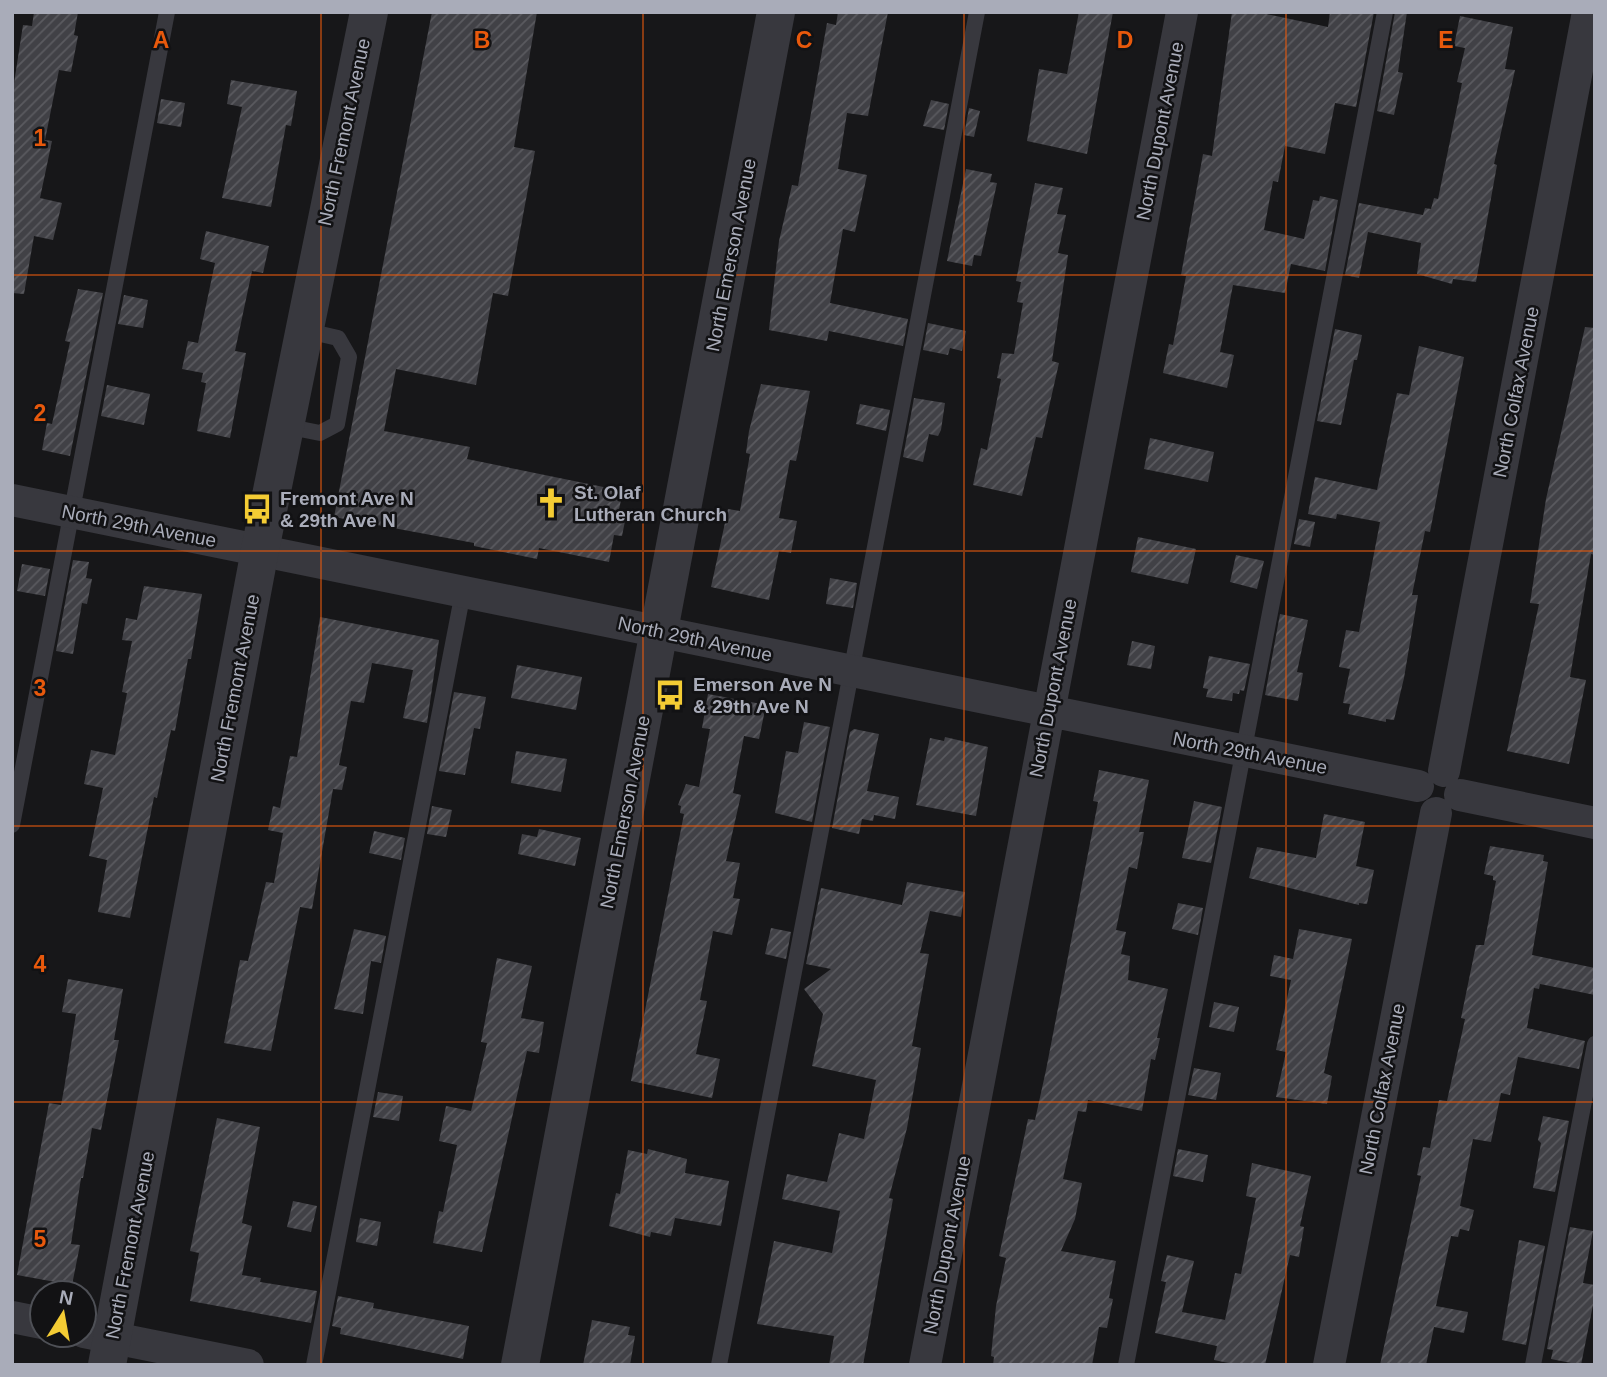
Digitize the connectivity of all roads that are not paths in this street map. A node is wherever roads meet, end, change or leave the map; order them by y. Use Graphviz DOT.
graph roads {
  1 [pos="167,12"];
  2 [pos="369,12"];
  3 [pos="776,12"];
  4 [pos="977,12"];
  5 [pos="1182,12"];
  6 [pos="1385,12"];
  7 [pos="1588,12"];
  8 [pos="303,330"];
  9 [pos="285,426"];
  10 [pos="12,500"];
  11 [pos="73,512"];
  12 [pos="260,550"];
  13 [pos="463,592"];
  14 [pos="660,632"];
  15 [pos="851,672"];
  16 [pos="1048,711"];
  17 [pos="1244,752"];
  18 [pos="1440,791"];
  19 [pos="1595,822"];
  20 [pos="12,825"];
  21 [pos="1595,1044"];
  22 [pos="101,1345"];
  23 [pos="248,1365"];
  24 [pos="314,1365"];
  25 [pos="520,1365"];
  26 [pos="719,1365"];
  27 [pos="925,1365"];
  28 [pos="1126,1365"];
  29 [pos="1329,1365"];
  30 [pos="1533,1365"];
  1 -- 11 [label="lane"];
  2 -- 8 [label="street, North Fremont Avenue"];
  3 -- 14 [label="street, North Emerson Avenue"];
  4 -- 15 [label="lane"];
  5 -- 16 [label="street, North Dupont Avenue"];
  6 -- 17 [label="lane"];
  7 -- 18 [label="street, North Colfax Avenue"];
  8 -- 9 [label="street, North Fremont Avenue"];
  8 -- 9 [label="lane"];
  9 -- 12 [label="street, North Fremont Avenue"];
  10 -- 11 [label="street, North 29th Avenue"];
  11 -- 12 [label="street, North 29th Avenue"];
  11 -- 20 [label="lane"];
  12 -- 13 [label="street, North 29th Avenue"];
  12 -- 22 [label="street, North Fremont Avenue"];
  13 -- 14 [label="street, North 29th Avenue"];
  13 -- 24 [label="lane"];
  14 -- 15 [label="street, North 29th Avenue"];
  14 -- 25 [label="street, North Emerson Avenue"];
  15 -- 16 [label="street, North 29th Avenue"];
  15 -- 26 [label="lane"];
  16 -- 17 [label="street, North 29th Avenue"];
  16 -- 27 [label="street, North Dupont Avenue"];
  17 -- 18 [label="street, North 29th Avenue"];
  17 -- 28 [label="lane"];
  18 -- 19 [label="street, North 29th Avenue"];
  18 -- 29 [label="street, North Colfax Avenue"];
  21 -- 30 [label="lane"];
  22 -- 23 [label="street"];
}
